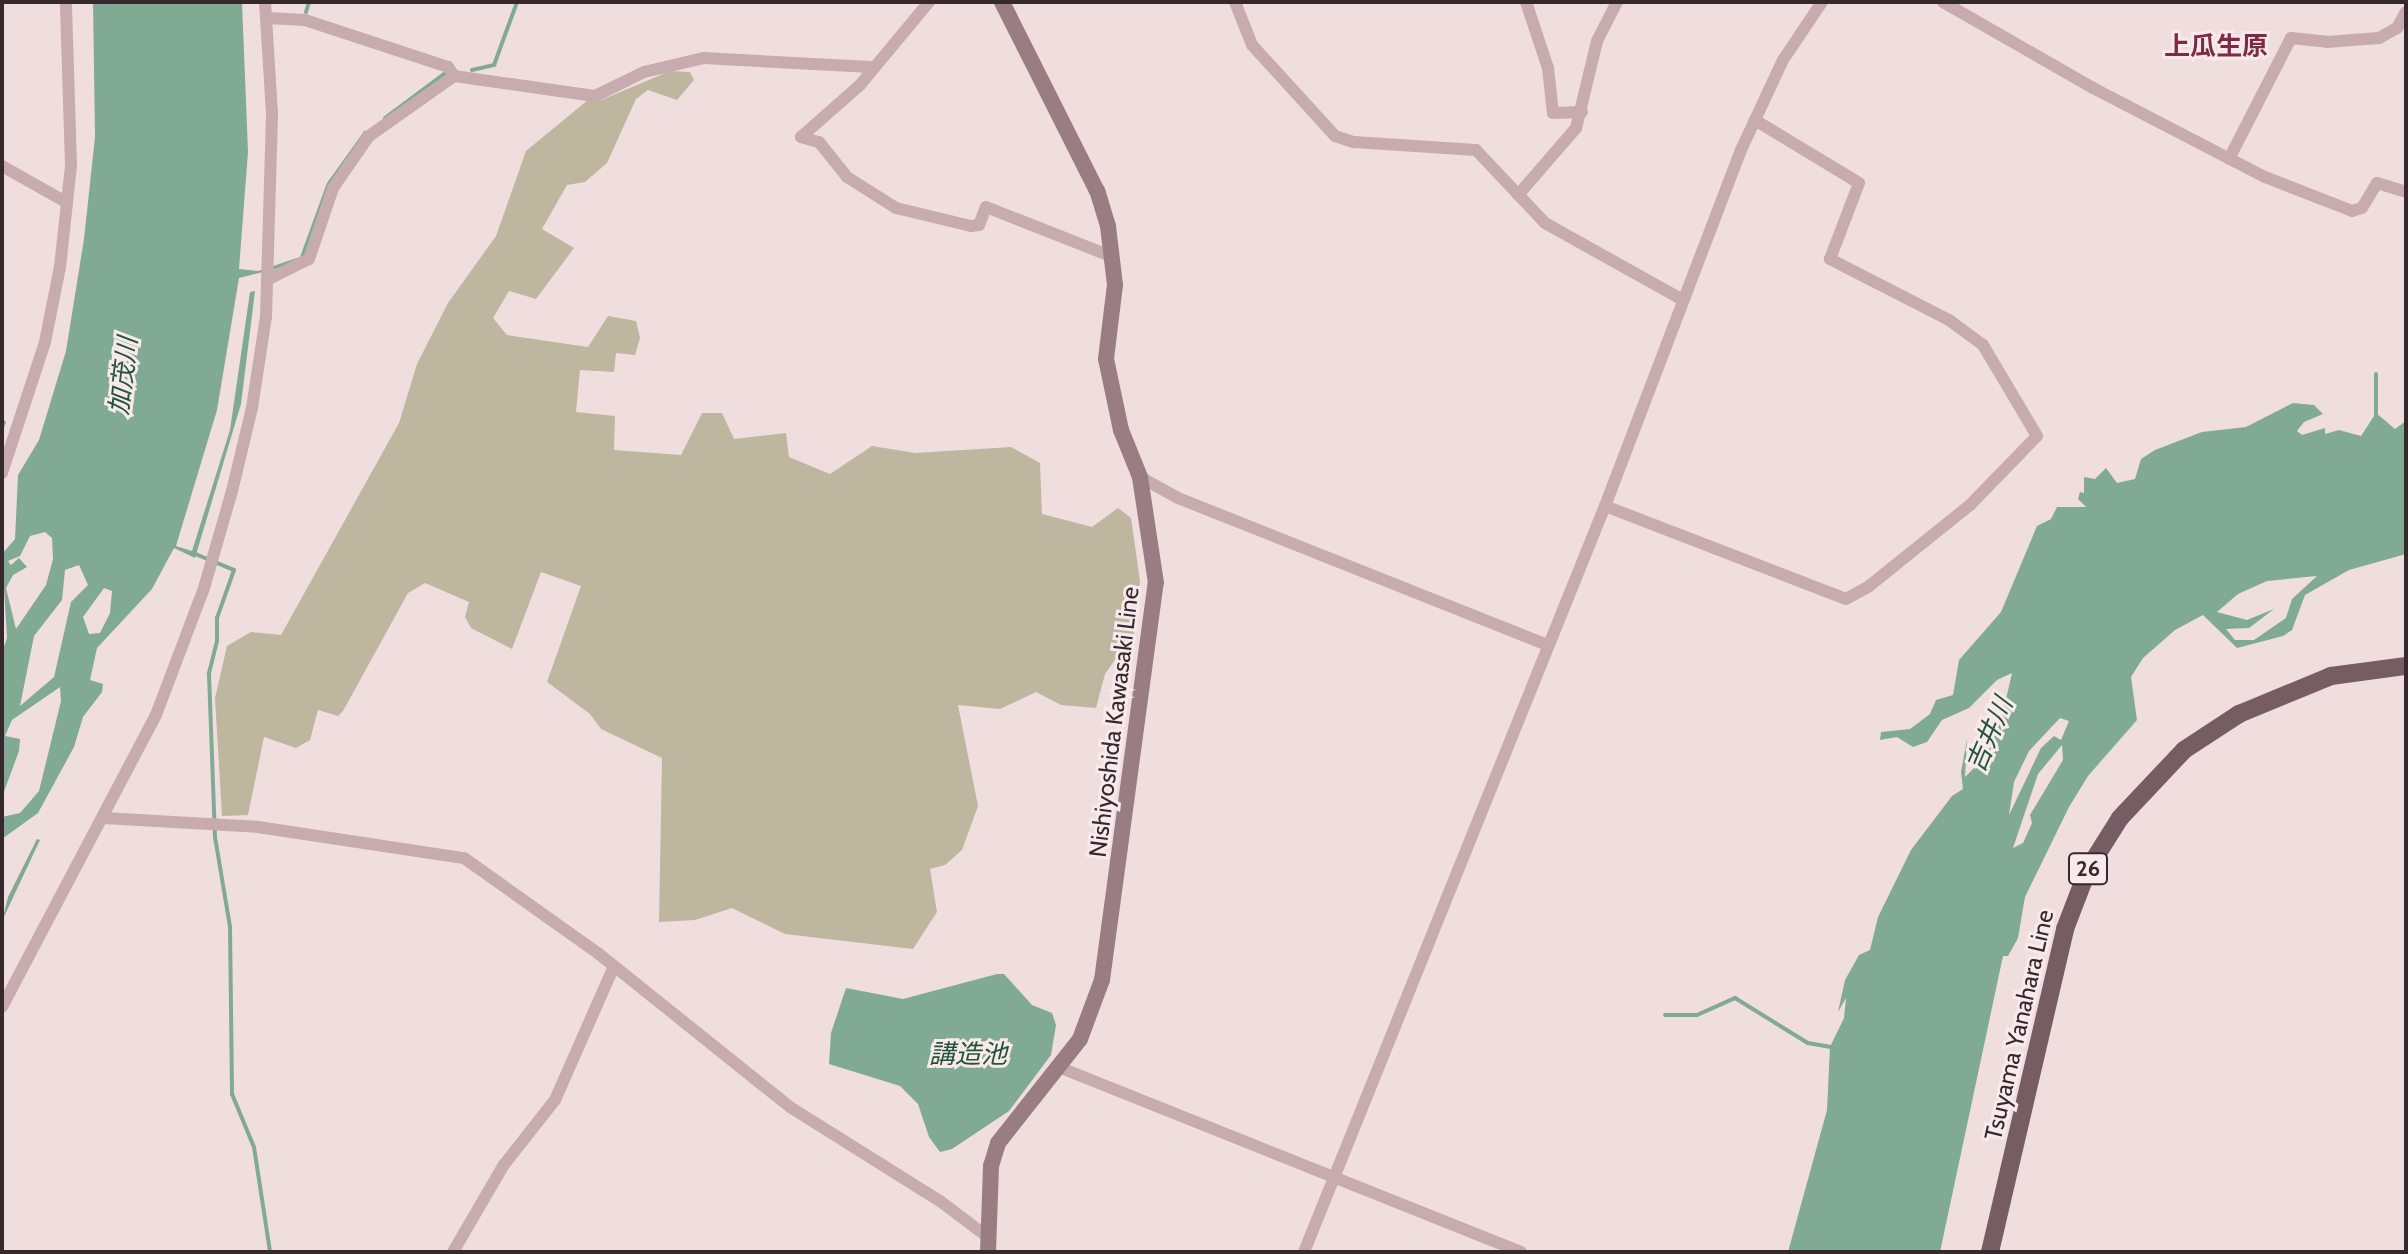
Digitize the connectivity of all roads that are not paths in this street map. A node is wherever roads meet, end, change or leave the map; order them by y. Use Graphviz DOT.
graph roads {
  1 [pos="66,2"];
  2 [pos="265,2"];
  3 [pos="929,2"];
  4 [pos="1002,2"];
  5 [pos="1235,2"];
  6 [pos="1526,2"];
  7 [pos="1617,2"];
  8 [pos="1822,2"];
  9 [pos="1943,2"];
  10 [pos="2406,12"];
  11 [pos="266,18"];
  12 [pos="870,67"];
  13 [pos="454,76"];
  14 [pos="1582,112"];
  15 [pos="1755,120"];
  16 [pos="2229,159"];
  17 [pos="2,166"];
  18 [pos="2406,192"];
  19 [pos="1518,195"];
  20 [pos="64,201"];
  21 [pos="1113,257"];
  22 [pos="267,280"];
  23 [pos="1683,300"];
  24 [pos="2,473"];
  25 [pos="1140,477"];
  26 [pos="1605,506"];
  27 [pos="1548,645"];
  28 [pos="2406,666"];
  29 [pos="104,818"];
  30 [pos="614,966"];
  31 [pos="2,1007"];
  32 [pos="1061,1068"];
  33 [pos="1334,1176"];
  34 [pos="988,1245"];
  35 [pos="453,1252"];
  36 [pos="1304,1252"];
  37 [pos="1521,1252"];
  38 [pos="1990,1252"];
  1 -- 20 [label="street"];
  2 -- 11 [label="street"];
  3 -- 12 [label="street"];
  4 -- 21 [label="main road, Nishiyoshida Kawasaki Line"];
  5 -- 19 [label="street"];
  6 -- 14 [label="street"];
  7 -- 14 [label="street"];
  8 -- 15 [label="street"];
  9 -- 16 [label="street"];
  10 -- 16 [label="street"];
  11 -- 13 [label="street"];
  11 -- 22 [label="street"];
  12 -- 13 [label="street"];
  12 -- 21 [label="street"];
  13 -- 22 [label="street"];
  14 -- 19 [label="street"];
  15 -- 23 [label="street"];
  15 -- 26 [label="street"];
  16 -- 18 [label="street"];
  17 -- 20 [label="street"];
  19 -- 23 [label="street"];
  20 -- 24 [label="street"];
  21 -- 25 [label="main road, Nishiyoshida Kawasaki Line"];
  22 -- 29 [label="street"];
  23 -- 26 [label="street"];
  25 -- 27 [label="street"];
  25 -- 32 [label="main road, Nishiyoshida Kawasaki Line"];
  26 -- 27 [label="street"];
  27 -- 33 [label="street"];
  28 -- 38 [label="main road, Tsuyama Yanahara Line / 26"];
  29 -- 30 [label="street"];
  29 -- 31 [label="street"];
  30 -- 34 [label="street"];
  30 -- 35 [label="street"];
  32 -- 33 [label="street"];
  32 -- 34 [label="main road, Nishiyoshida Kawasaki Line"];
  33 -- 36 [label="street"];
  33 -- 37 [label="street"];
}
